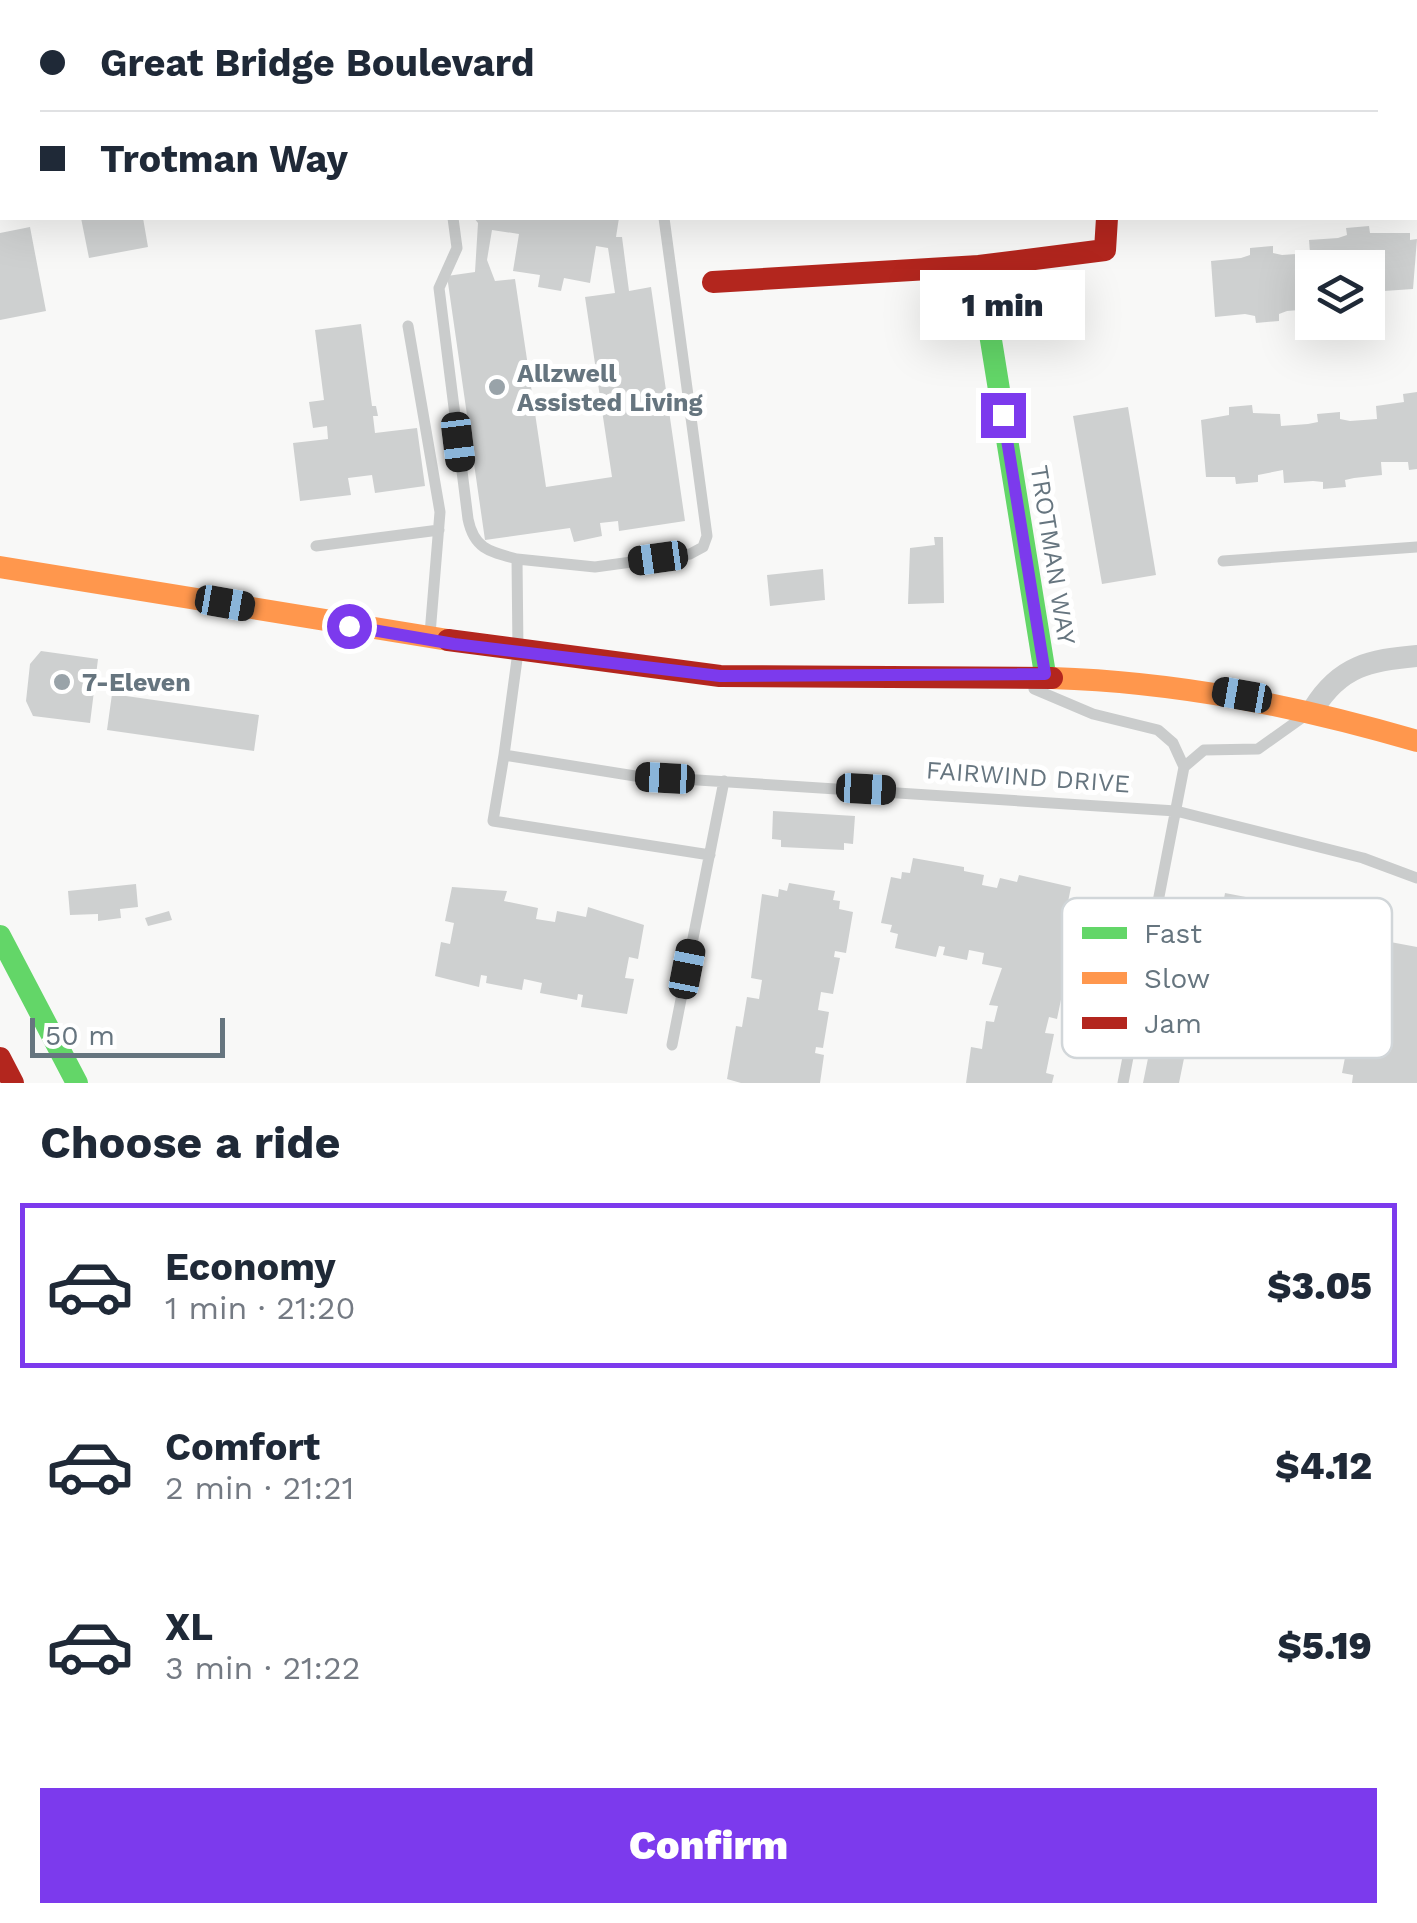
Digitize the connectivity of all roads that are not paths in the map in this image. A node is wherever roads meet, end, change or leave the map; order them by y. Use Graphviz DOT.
graph roads {
  1 [pos="453,220"];
  2 [pos="664,220"];
  3 [pos="1107,220"];
  4 [pos="979,266"];
  5 [pos="714,282"];
  6 [pos="408,326"];
  7 [pos="439,530"];
  8 [pos="316,546"];
  9 [pos="1417,547"];
  10 [pos="517,559"];
  11 [pos="1224,561"];
  12 [pos="0,567"];
  13 [pos="429,640"];
  14 [pos="518,652"];
  15 [pos="1417,656"];
  16 [pos="998,674"];
  17 [pos="1045,674"];
  18 [pos="1314,708"];
  19 [pos="1417,742"];
  20 [pos="504,756"];
  21 [pos="1184,767"];
  22 [pos="724,781"];
  23 [pos="1176,811"];
  24 [pos="710,855"];
  25 [pos="1417,878"];
  26 [pos="1159,898"];
  27 [pos="0,936"];
  28 [pos="672,1045"];
  29 [pos="0,1058"];
  30 [pos="1129,1058"];
  31 [pos="13,1083"];
  32 [pos="77,1083"];
  33 [pos="1124,1083"];
  1 -- 10 [label="lane"];
  2 -- 10 [label="lane"];
  3 -- 4 [label="main road"];
  4 -- 5 [label="main road"];
  4 -- 17 [label="main road, TROTMAN WAY"];
  6 -- 7 [label="lane"];
  7 -- 8 [label="lane"];
  7 -- 13 [label="lane"];
  9 -- 11 [label="lane"];
  10 -- 14 [label="lane"];
  12 -- 13 [label="main road"];
  13 -- 14 [label="main road"];
  14 -- 16 [label="main road"];
  14 -- 20 [label="lane"];
  15 -- 18 [label="street"];
  16 -- 17 [label="main road"];
  16 -- 21 [label="lane"];
  17 -- 18 [label="main road"];
  18 -- 19 [label="main road"];
  18 -- 21 [label="lane"];
  20 -- 22 [label="lane, FAIRWIND DRIVE"];
  20 -- 24 [label="lane"];
  21 -- 23 [label="lane"];
  22 -- 23 [label="lane, FAIRWIND DRIVE"];
  22 -- 24 [label="lane"];
  23 -- 25 [label="lane, FAIRWIND DRIVE"];
  23 -- 26 [label="lane"];
  24 -- 28 [label="lane"];
  27 -- 32 [label="main road"];
  29 -- 31 [label="main road"];
  30 -- 33 [label="lane"];
}
